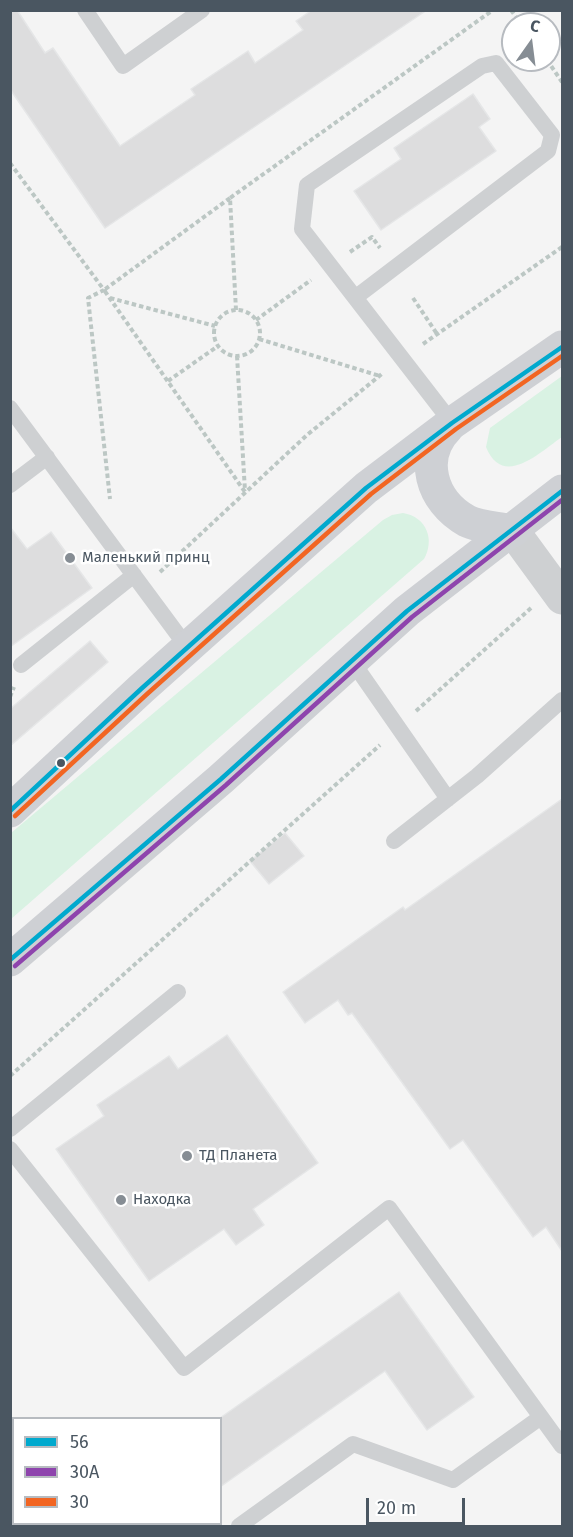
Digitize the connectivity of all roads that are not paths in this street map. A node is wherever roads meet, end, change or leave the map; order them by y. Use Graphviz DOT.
graph roads {
  1 [pos="85,10"];
  2 [pos="202,10"];
  3 [pos="356,297"];
  4 [pos="562,347"];
  5 [pos="10,408"];
  6 [pos="452,423"];
  7 [pos="47,457"];
  8 [pos="10,485"];
  9 [pos="562,491"];
  10 [pos="513,531"];
  11 [pos="139,581"];
  12 [pos="559,593"];
  13 [pos="187,647"];
  14 [pos="352,661"];
  15 [pos="21,665"];
  16 [pos="562,700"];
  17 [pos="448,799"];
  18 [pos="10,811"];
  19 [pos="394,841"];
  20 [pos="10,960"];
  21 [pos="178,992"];
  22 [pos="10,1129"];
  23 [pos="10,1149"];
  24 [pos="541,1417"];
  25 [pos="562,1446"];
  26 [pos="239,1527"];
  1 -- 2 [label="lane"];
  3 -- 3 [label="lane"];
  3 -- 6 [label="lane"];
  4 -- 6 [label="main road"];
  5 -- 7 [label="lane"];
  6 -- 10 [label="main road"];
  6 -- 13 [label="main road"];
  7 -- 8 [label="lane"];
  7 -- 11 [label="lane"];
  9 -- 10 [label="main road"];
  10 -- 12 [label="street"];
  10 -- 14 [label="main road"];
  11 -- 13 [label="lane"];
  11 -- 15 [label="lane"];
  13 -- 18 [label="main road"];
  14 -- 17 [label="lane"];
  14 -- 20 [label="main road"];
  16 -- 17 [label="lane"];
  17 -- 19 [label="lane"];
  21 -- 22 [label="lane"];
  23 -- 24 [label="lane"];
  24 -- 25 [label="lane"];
  24 -- 26 [label="lane"];
}
